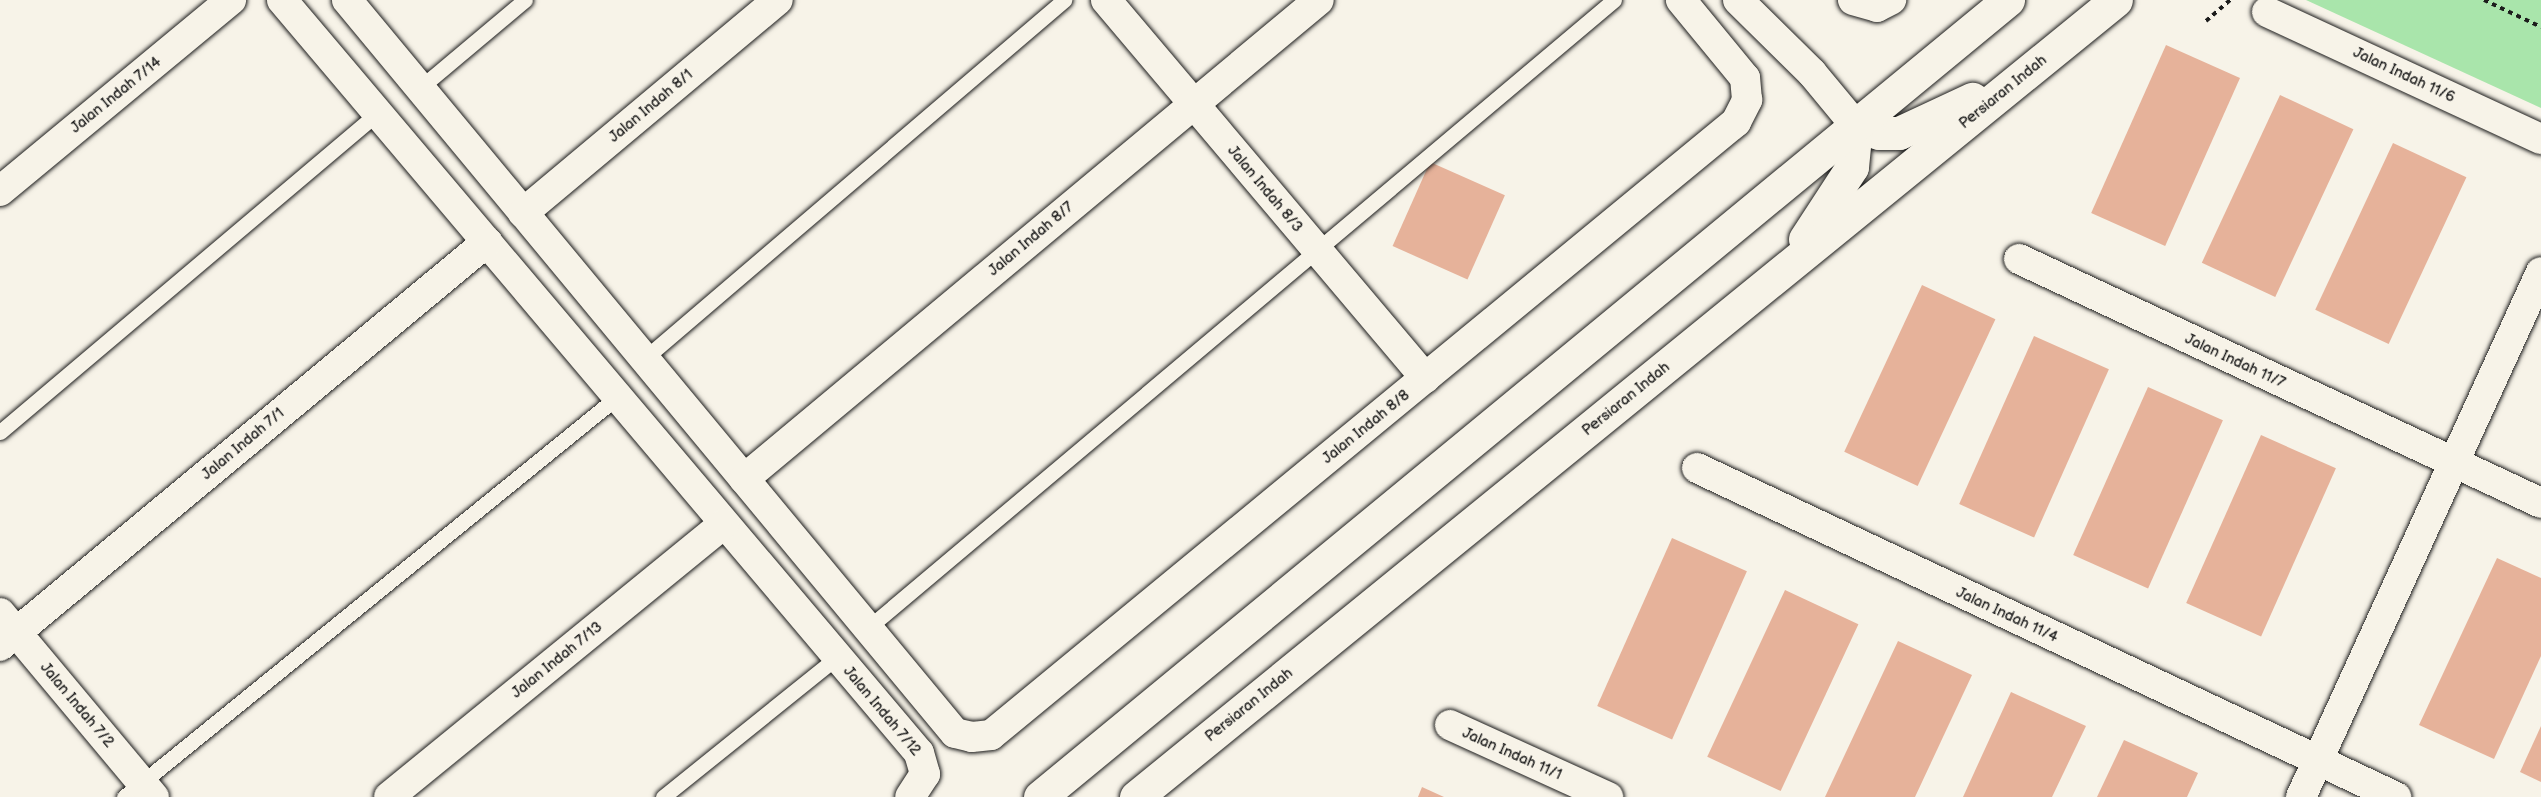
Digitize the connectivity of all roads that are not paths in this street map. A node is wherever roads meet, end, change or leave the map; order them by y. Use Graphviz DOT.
graph roads {
  1 [pos="231,0"];
  2 [pos="282,0"];
  3 [pos="347,0"];
  4 [pos="525,0"];
  5 [pos="778,0"];
  6 [pos="1064,0"];
  7 [pos="1106,0"];
  8 [pos="1319,0"];
  9 [pos="1614,0"];
  10 [pos="1681,0"];
  11 [pos="1737,0"];
  12 [pos="1767,0"];
  13 [pos="1854,0"];
  14 [pos="1891,0"];
  15 [pos="2008,0"];
  16 [pos="2116,0"];
  17 [pos="2267,12"];
  18 [pos="2037,64"];
  19 [pos="1812,73"];
  20 [pos="420,88"];
  21 [pos="1192,103"];
  22 [pos="378,113"];
  23 [pos="1856,126"];
  24 [pos="2541,139"];
  25 [pos="0,191"];
  26 [pos="523,213"];
  27 [pos="486,242"];
  28 [pos="1315,249"];
  29 [pos="2019,259"];
  30 [pos="2541,272"];
  31 [pos="1779,274"];
  32 [pos="644,359"];
  33 [pos="1426,378"];
  34 [pos="618,397"];
  35 [pos="0,432"];
  36 [pos="2451,463"];
  37 [pos="1697,468"];
  38 [pos="744,479"];
  39 [pos="2541,503"];
  40 [pos="724,524"];
  41 [pos="868,628"];
  42 [pos="6,630"];
  43 [pos="837,657"];
  44 [pos="1450,725"];
  45 [pos="2317,761"];
  46 [pos="140,792"];
  47 [pos="389,797"];
  48 [pos="663,797"];
  49 [pos="910,797"];
  50 [pos="1040,797"];
  51 [pos="1136,797"];
  52 [pos="1608,797"];
  53 [pos="2301,797"];
  54 [pos="2396,797"];
  1 -- 25 [label="street, Jalan Indah 7/14"];
  2 -- 22 [label="street, Jalan Indah 7/12"];
  3 -- 20 [label="street"];
  4 -- 20 [label="lane"];
  5 -- 26 [label="street, Jalan Indah 8/1"];
  6 -- 32 [label="lane"];
  7 -- 21 [label="street, Jalan Indah 8/3"];
  8 -- 21 [label="street, Jalan Indah 8/7"];
  9 -- 28 [label="lane"];
  10 -- 33 [label="street, Jalan Indah 8/8"];
  11 -- 19 [label="street"];
  12 -- 19 [label="street"];
  13 -- 14 [label="street"];
  15 -- 23 [label="main road"];
  16 -- 18 [label="main road, Persiaran Indah"];
  17 -- 24 [label="street, Jalan Indah 11/6"];
  18 -- 23 [label="main road"];
  18 -- 31 [label="main road, Persiaran Indah"];
  19 -- 23 [label="street"];
  20 -- 26 [label="street"];
  21 -- 28 [label="street, Jalan Indah 8/3"];
  21 -- 38 [label="street, Jalan Indah 8/7"];
  22 -- 27 [label="street, Jalan Indah 7/12"];
  22 -- 35 [label="lane"];
  23 -- 31 [label="main road"];
  23 -- 50 [label="main road"];
  26 -- 32 [label="street"];
  27 -- 34 [label="street, Jalan Indah 7/12"];
  27 -- 42 [label="street, Jalan Indah 7/1"];
  28 -- 33 [label="street, Jalan Indah 8/3"];
  28 -- 41 [label="lane"];
  29 -- 36 [label="street, Jalan Indah 11/7"];
  30 -- 36 [label="street"];
  31 -- 51 [label="main road, Persiaran Indah"];
  32 -- 38 [label="street"];
  33 -- 41 [label="street, Jalan Indah 8/8"];
  34 -- 40 [label="street, Jalan Indah 7/12"];
  34 -- 46 [label="lane"];
  36 -- 39 [label="street, Jalan Indah 11/7"];
  36 -- 45 [label="street"];
  37 -- 45 [label="street, Jalan Indah 11/4"];
  38 -- 41 [label="street"];
  40 -- 43 [label="street, Jalan Indah 7/12"];
  40 -- 47 [label="street, Jalan Indah 7/13"];
  42 -- 46 [label="street, Jalan Indah 7/2"];
  43 -- 48 [label="lane"];
  43 -- 49 [label="street, Jalan Indah 7/12"];
  44 -- 52 [label="street, Jalan Indah 11/1"];
  45 -- 53 [label="street"];
  45 -- 54 [label="street, Jalan Indah 11/4"];
}
